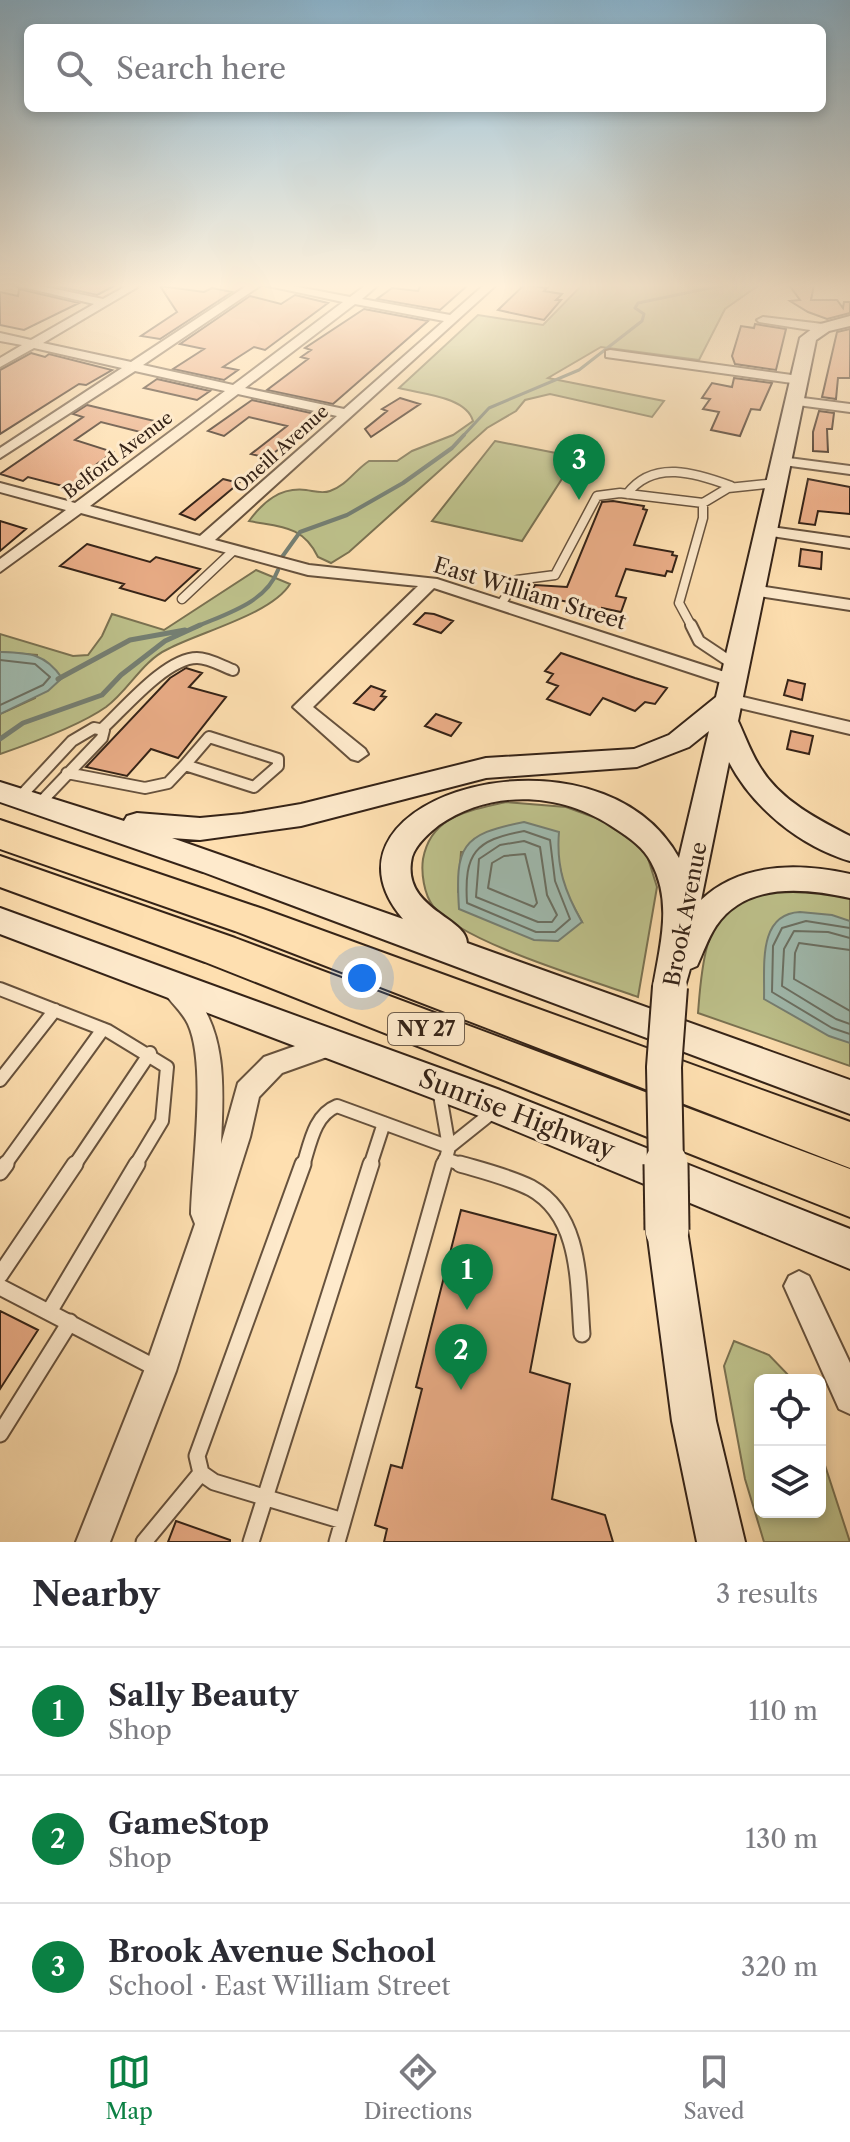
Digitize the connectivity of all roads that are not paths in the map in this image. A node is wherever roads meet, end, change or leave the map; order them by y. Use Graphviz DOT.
graph roads {
  1 [pos="89,357"];
  2 [pos="148,357"];
  3 [pos="279,357"];
  4 [pos="411,357"];
  5 [pos="625,357"];
  6 [pos="804,357"];
  7 [pos="133,367"];
  8 [pos="236,389"];
  9 [pos="797,391"];
  10 [pos="850,408"];
  11 [pos="347,414"];
  12 [pos="0,454"];
  13 [pos="850,470"];
  14 [pos="779,472"];
  15 [pos="731,486"];
  16 [pos="0,487"];
  17 [pos="627,494"];
  18 [pos="703,503"];
  19 [pos="78,508"];
  20 [pos="764,531"];
  21 [pos="202,543"];
  22 [pos="850,543"];
  23 [pos="233,551"];
  24 [pos="0,567"];
  25 [pos="431,582"];
  26 [pos="752,590"];
  27 [pos="182,599"];
  28 [pos="501,604"];
  29 [pos="850,605"];
  30 [pos="233,670"];
  31 [pos="732,692"];
  32 [pos="850,728"];
  33 [pos="102,729"];
  34 [pos="358,754"];
  35 [pos="185,765"];
  36 [pos="67,773"];
  37 [pos="15,803"];
  38 [pos="88,820"];
  39 [pos="0,834"];
  40 [pos="850,850"];
  41 [pos="0,871"];
  42 [pos="113,873"];
  43 [pos="850,886"];
  44 [pos="681,919"];
  45 [pos="0,921"];
  46 [pos="500,971"];
  47 [pos="171,984"];
  48 [pos="670,987"];
  49 [pos="0,990"];
  50 [pos="55,1010"];
  51 [pos="103,1029"];
  52 [pos="332,1044"];
  53 [pos="150,1053"];
  54 [pos="794,1077"];
  55 [pos="0,1080"];
  56 [pos="437,1083"];
  57 [pos="850,1088"];
  58 [pos="850,1097"];
  59 [pos="500,1107"];
  60 [pos="384,1123"];
  61 [pos="850,1145"];
  62 [pos="447,1153"];
  63 [pos="0,1172"];
  64 [pos="850,1193"];
  65 [pos="204,1236"];
  66 [pos="850,1249"];
  67 [pos="0,1275"];
  68 [pos="799,1286"];
  69 [pos="0,1287"];
  70 [pos="49,1312"];
  71 [pos="70,1322"];
  72 [pos="582,1334"];
  73 [pos="160,1371"];
  74 [pos="850,1398"];
  75 [pos="0,1434"];
  76 [pos="201,1473"];
  77 [pos="264,1498"];
  78 [pos="343,1521"];
  79 [pos="93,1542"];
  80 [pos="144,1542"];
  81 [pos="251,1542"];
  82 [pos="337,1542"];
  83 [pos="721,1542"];
  1 -- 7 [label="street"];
  2 -- 7 [label="street"];
  3 -- 8 [label="street, Belford Avenue"];
  4 -- 11 [label="street, Oneill Avenue"];
  5 -- 9 [label="street"];
  6 -- 9 [label="main road, Brook Avenue"];
  7 -- 8 [label="street"];
  7 -- 12 [label="street"];
  8 -- 11 [label="street"];
  8 -- 19 [label="street, Belford Avenue"];
  9 -- 10 [label="street"];
  9 -- 14 [label="main road, Brook Avenue"];
  11 -- 21 [label="street, Oneill Avenue"];
  13 -- 14 [label="street"];
  14 -- 15 [label="lane"];
  14 -- 20 [label="main road, Brook Avenue"];
  15 -- 17 [label="lane"];
  15 -- 18 [label="lane"];
  16 -- 19 [label="street, East William Street"];
  17 -- 18 [label="lane"];
  17 -- 28 [label="lane"];
  18 -- 31 [label="lane"];
  19 -- 21 [label="street, East William Street"];
  19 -- 24 [label="street, Belford Avenue"];
  20 -- 22 [label="street"];
  20 -- 26 [label="main road, Brook Avenue"];
  21 -- 23 [label="street, East William Street"];
  23 -- 25 [label="street, East William Street"];
  23 -- 27 [label="lane"];
  25 -- 28 [label="street, East William Street"];
  25 -- 34 [label="street"];
  26 -- 29 [label="street"];
  26 -- 31 [label="main road, Brook Avenue"];
  28 -- 31 [label="street, East William Street"];
  30 -- 33 [label="lane"];
  31 -- 32 [label="street, East William Street"];
  31 -- 38 [label="main road"];
  31 -- 40 [label="main road"];
  31 -- 44 [label="main road, Brook Avenue"];
  33 -- 36 [label="lane"];
  33 -- 37 [label="lane"];
  35 -- 35 [label="lane"];
  35 -- 36 [label="lane"];
  36 -- 37 [label="lane"];
  37 -- 38 [label="main road"];
  37 -- 42 [label="highway"];
  38 -- 46 [label="main road"];
  39 -- 42 [label="highway, NY 27"];
  41 -- 64 [label="highway, Sunrise Highway / NY 27"];
  42 -- 61 [label="highway, NY 27"];
  43 -- 48 [label="main road"];
  44 -- 46 [label="main road"];
  44 -- 48 [label="main road, Brook Avenue"];
  45 -- 47 [label="main road, Sunrise Highway"];
  46 -- 54 [label="main road"];
  47 -- 52 [label="main road, Sunrise Highway"];
  47 -- 65 [label="street"];
  48 -- 83 [label="main road, Brook Avenue, bridge"];
  49 -- 50 [label="lane"];
  50 -- 51 [label="lane"];
  50 -- 55 [label="lane"];
  51 -- 53 [label="lane"];
  51 -- 63 [label="lane"];
  52 -- 56 [label="main road, Sunrise Highway"];
  52 -- 65 [label="street"];
  53 -- 67 [label="lane"];
  53 -- 70 [label="lane"];
  54 -- 57 [label="main road"];
  54 -- 58 [label="main road"];
  56 -- 59 [label="main road, Sunrise Highway"];
  56 -- 62 [label="lane"];
  59 -- 62 [label="lane"];
  59 -- 66 [label="main road, Sunrise Highway"];
  60 -- 62 [label="lane"];
  60 -- 76 [label="lane"];
  60 -- 77 [label="lane"];
  62 -- 72 [label="lane"];
  62 -- 78 [label="lane"];
  65 -- 73 [label="street"];
  68 -- 74 [label="street"];
  69 -- 70 [label="lane"];
  70 -- 71 [label="lane"];
  71 -- 73 [label="lane"];
  71 -- 75 [label="lane"];
  73 -- 79 [label="street"];
  76 -- 77 [label="lane"];
  76 -- 80 [label="lane"];
  77 -- 78 [label="lane"];
  77 -- 81 [label="lane"];
  78 -- 82 [label="lane"];
}
